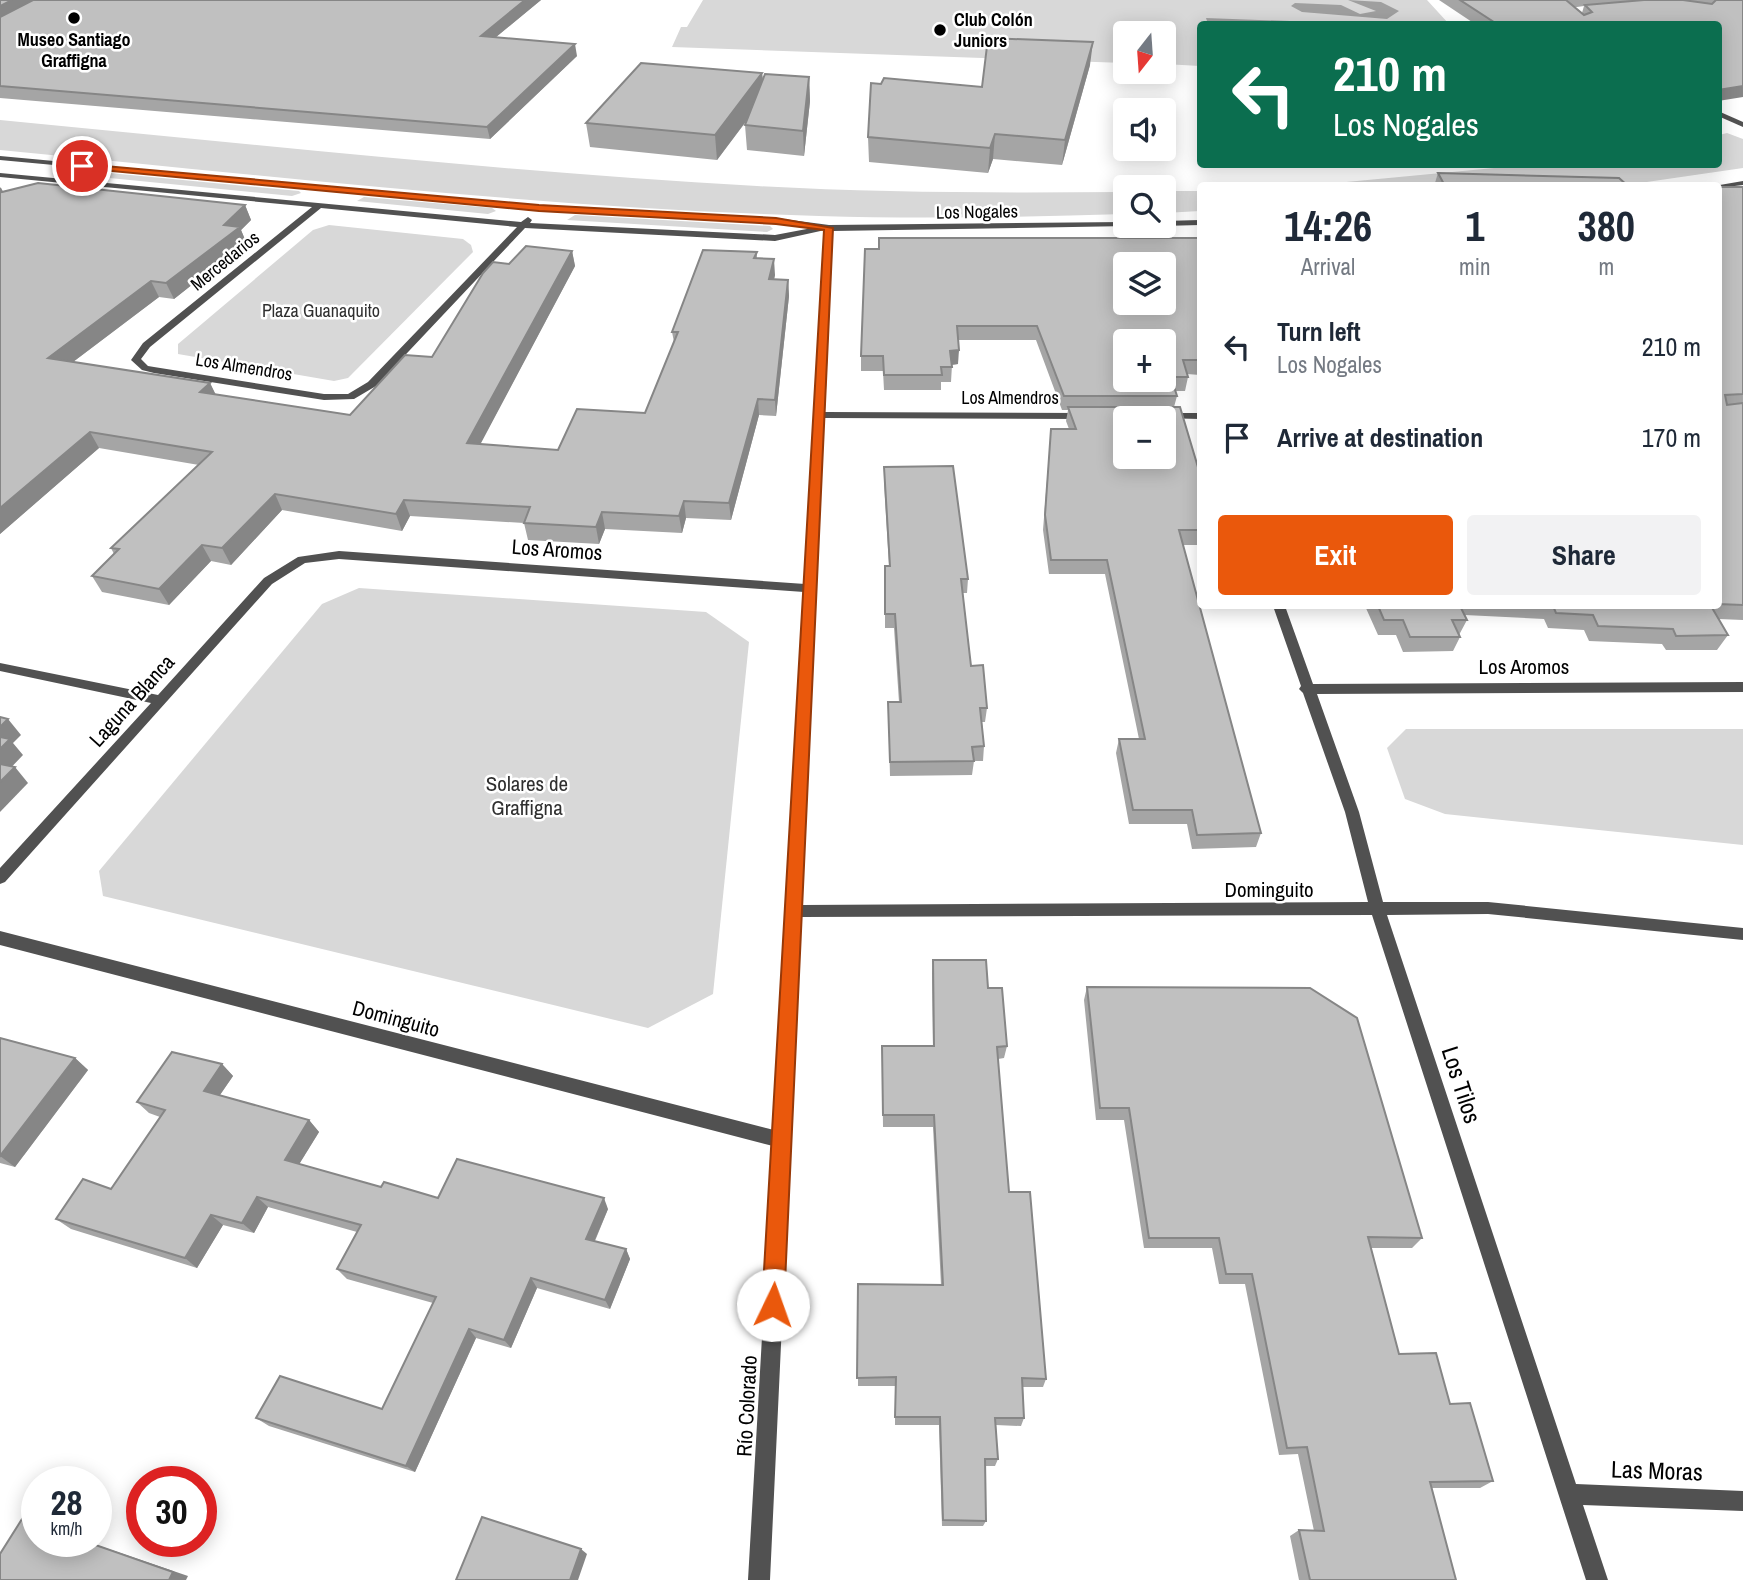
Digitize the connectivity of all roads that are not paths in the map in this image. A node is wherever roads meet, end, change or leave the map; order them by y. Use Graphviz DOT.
graph roads {
  1 [pos="1722,115"];
  2 [pos="1741,122"];
  3 [pos="1722,124"];
  4 [pos="0,158"];
  5 [pos="55,163"];
  6 [pos="0,175"];
  7 [pos="31,178"];
  8 [pos="1743,183"];
  9 [pos="1722,186"];
  10 [pos="14,189"];
  11 [pos="338,190"];
  12 [pos="318,205"];
  13 [pos="539,208"];
  14 [pos="1197,223"];
  15 [pos="1176,224"];
  16 [pos="523,225"];
  17 [pos="1113,225"];
  18 [pos="829,228"];
  19 [pos="136,360"];
  20 [pos="819,415"];
  21 [pos="1091,416"];
  22 [pos="1176,416"];
  23 [pos="1197,416"];
  24 [pos="302,560"];
  25 [pos="810,588"];
  26 [pos="1280,609"];
  27 [pos="0,667"];
  28 [pos="1743,687"];
  29 [pos="1306,689"];
  30 [pos="161,700"];
  31 [pos="0,878"];
  32 [pos="794,911"];
  33 [pos="1378,911"];
  34 [pos="1743,934"];
  35 [pos="0,938"];
  36 [pos="782,1140"];
  37 [pos="1568,1494"];
  38 [pos="1743,1501"];
  39 [pos="759,1580"];
  40 [pos="1597,1580"];
  1 -- 2 [label="street"];
  2 -- 3 [label="street"];
  4 -- 5 [label="street, Los Nogales"];
  5 -- 7 [label="street"];
  5 -- 11 [label="street, Los Nogales"];
  6 -- 7 [label="street, Los Nogales"];
  7 -- 10 [label="street"];
  7 -- 12 [label="street, Los Nogales"];
  8 -- 9 [label="street"];
  11 -- 12 [label="street, Mercedarios"];
  11 -- 13 [label="street, Los Nogales"];
  12 -- 16 [label="street, Los Nogales"];
  12 -- 19 [label="street, Mercedarios"];
  13 -- 16 [label="street"];
  13 -- 18 [label="street, Los Nogales"];
  14 -- 15 [label="street"];
  16 -- 18 [label="street, Los Nogales"];
  16 -- 19 [label="street, Los Almendros"];
  17 -- 18 [label="street, Los Nogales"];
  18 -- 20 [label="street, Río Colorado"];
  20 -- 21 [label="street, Los Almendros"];
  20 -- 25 [label="street, Río Colorado"];
  22 -- 23 [label="street"];
  24 -- 25 [label="street, Los Aromos"];
  24 -- 30 [label="street, Laguna Blanca"];
  25 -- 32 [label="street, Río Colorado"];
  26 -- 29 [label="street, Los Tilos"];
  27 -- 30 [label="street"];
  28 -- 29 [label="street, Los Aromos"];
  29 -- 33 [label="street, Los Tilos"];
  30 -- 31 [label="street, Laguna Blanca"];
  32 -- 33 [label="street, Dominguito"];
  32 -- 36 [label="street, Río Colorado"];
  33 -- 34 [label="street, Dominguito"];
  33 -- 37 [label="street, Los Tilos"];
  35 -- 36 [label="street, Dominguito"];
  36 -- 39 [label="street, Río Colorado"];
  37 -- 38 [label="street, Las Moras"];
  37 -- 40 [label="street, Los Tilos"];
}
